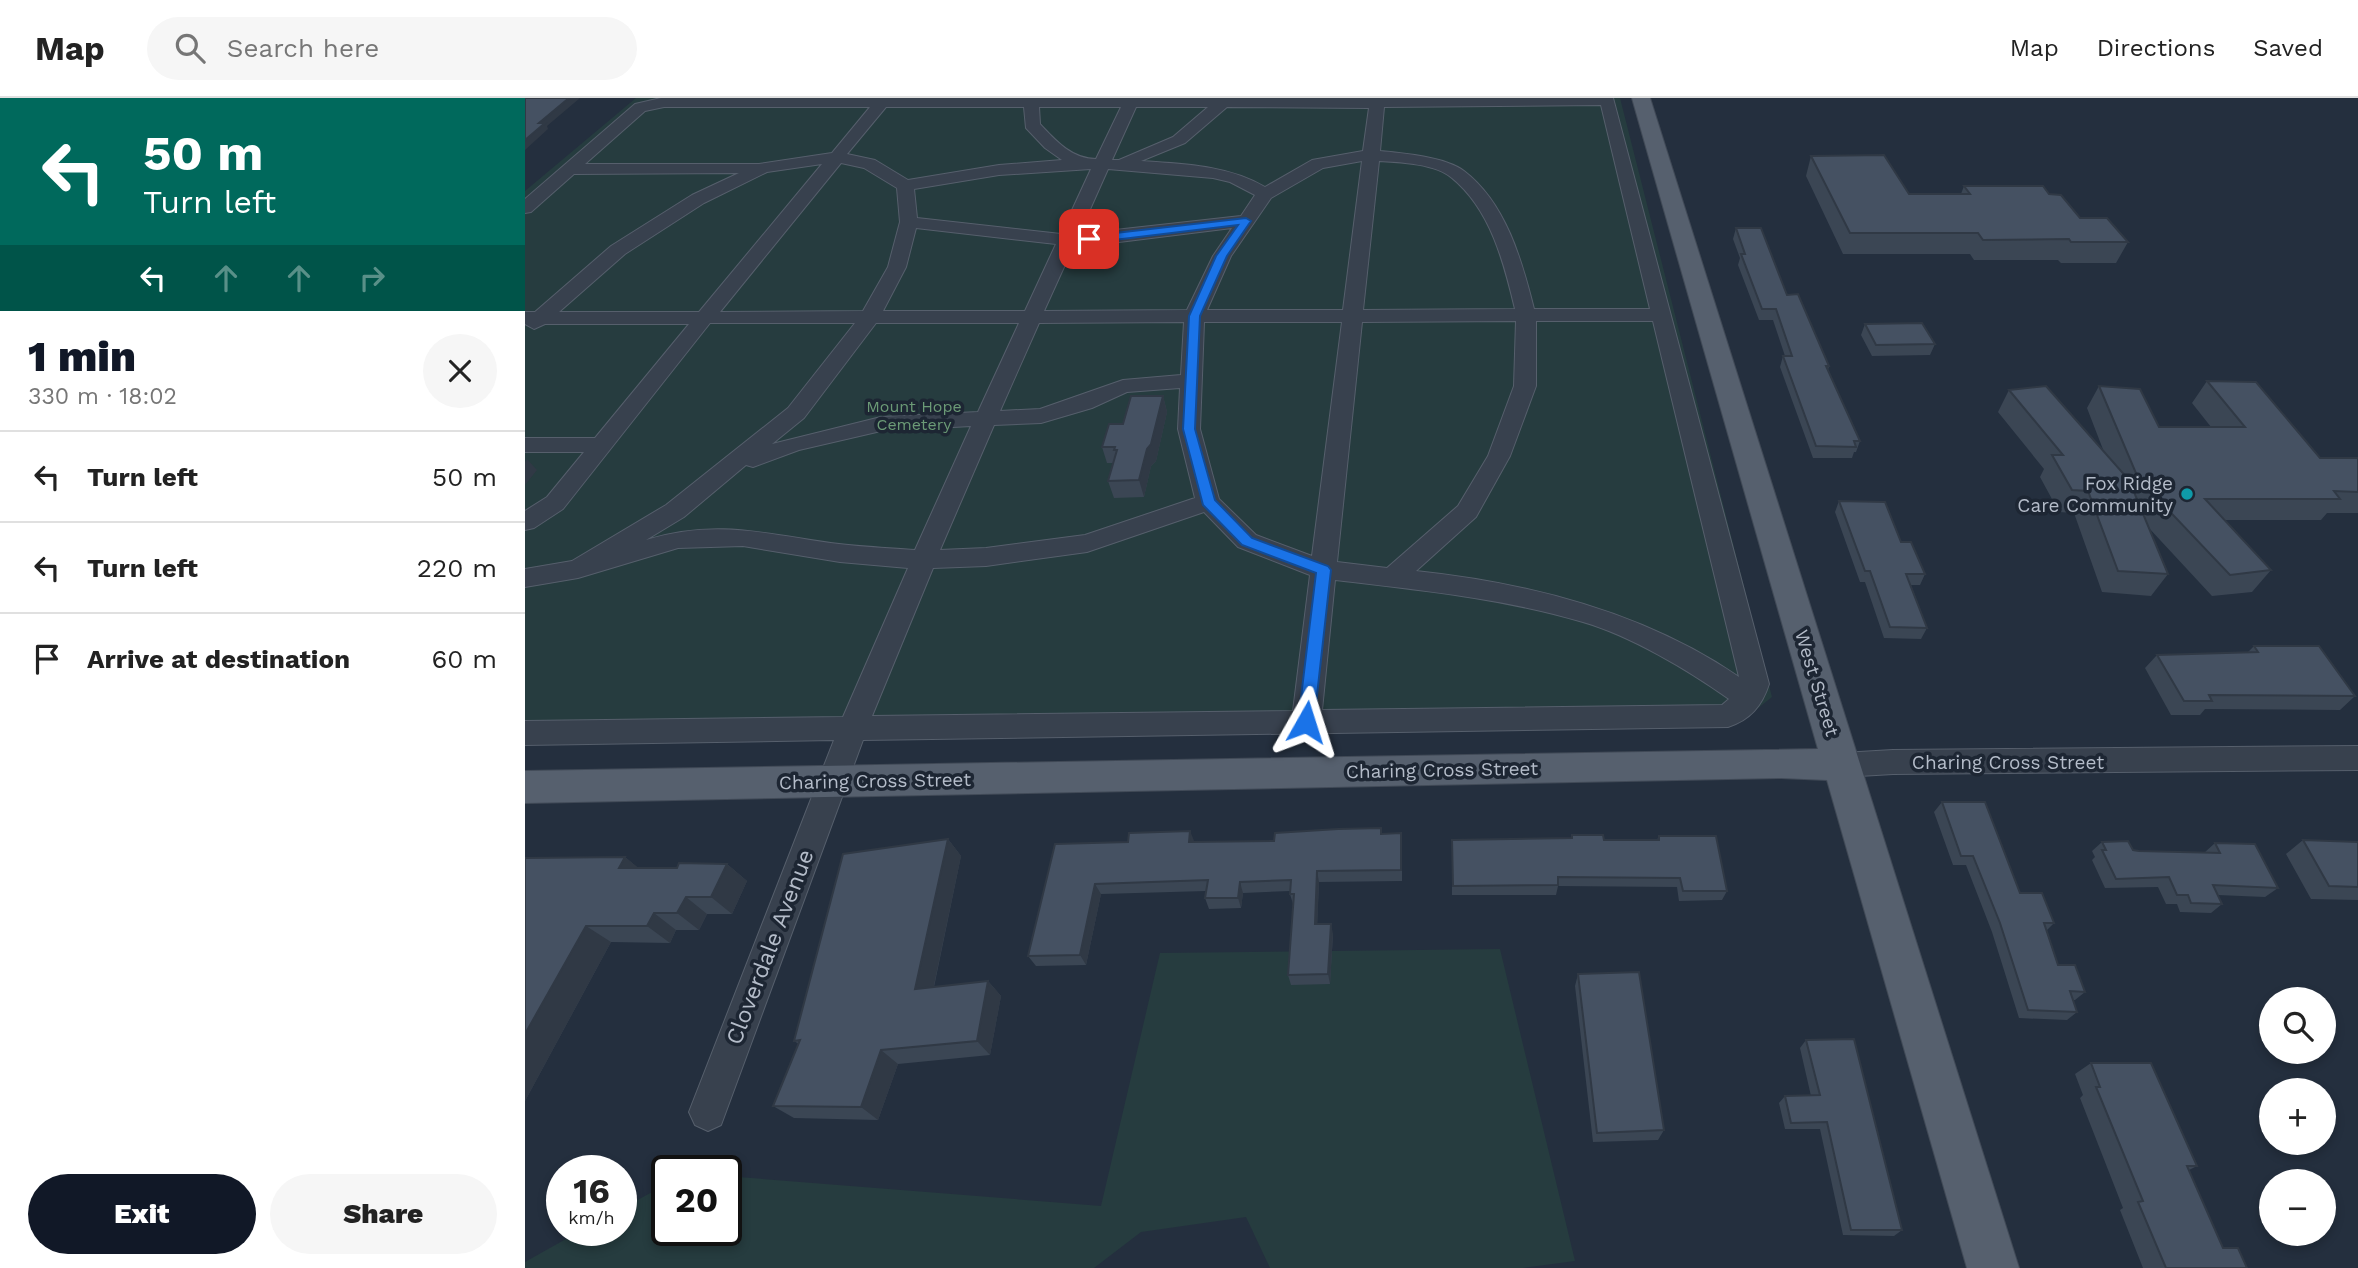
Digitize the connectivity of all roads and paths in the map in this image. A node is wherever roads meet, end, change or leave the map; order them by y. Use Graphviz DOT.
graph roads {
  1 [pos="1641,98"];
  2 [pos="1121,101"];
  3 [pos="882,102"];
  4 [pos="1031,102"];
  5 [pos="1224,102"];
  6 [pos="1377,103"];
  7 [pos="1371,155"];
  8 [pos="836,157"];
  9 [pos="1077,163"];
  10 [pos="1112,163"];
  11 [pos="763,168"];
  12 [pos="570,169"];
  13 [pos="905,186"];
  14 [pos="1265,194"];
  15 [pos="525,208"];
  16 [pos="1246,221"];
  17 [pos="909,222"];
  18 [pos="1066,240"];
  19 [pos="1526,315"];
  20 [pos="1660,315"];
  21 [pos="1195,316"];
  22 [pos="1353,316"];
  23 [pos="870,317"];
  24 [pos="1031,317"];
  25 [pos="704,318"];
  26 [pos="529,323"];
  27 [pos="1191,381"];
  28 [pos="986,419"];
  29 [pos="782,439"];
  30 [pos="525,445"];
  31 [pos="602,445"];
  32 [pos="1208,502"];
  33 [pos="675,511"];
  34 [pos="525,522"];
  35 [pos="697,538"];
  36 [pos="923,560"];
  37 [pos="578,569"];
  38 [pos="1323,570"];
  39 [pos="1393,577"];
  40 [pos="525,578"];
  41 [pos="1751,699"];
  42 [pos="1306,722"];
  43 [pos="853,729"];
  44 [pos="525,733"];
  45 [pos="2358,758"];
  46 [pos="1842,765"];
  47 [pos="832,782"];
  48 [pos="525,787"];
  49 [pos="708,1112"];
  50 [pos="1993,1268"];
  1 -- 46 [label="main road, West Street"];
  2 -- 4 [label="street"];
  2 -- 5 [label="street"];
  2 -- 10 [label="street, Cloverdale Avenue"];
  3 -- 4 [label="street"];
  3 -- 8 [label="street"];
  3 -- 12 [label="street"];
  4 -- 9 [label="street"];
  5 -- 6 [label="street"];
  5 -- 10 [label="street"];
  6 -- 7 [label="street"];
  6 -- 20 [label="street"];
  7 -- 14 [label="street"];
  7 -- 19 [label="street"];
  7 -- 22 [label="street"];
  8 -- 11 [label="street"];
  8 -- 13 [label="street"];
  8 -- 25 [label="street"];
  9 -- 10 [label="street"];
  9 -- 13 [label="street"];
  10 -- 14 [label="street"];
  10 -- 18 [label="street, Cloverdale Avenue"];
  11 -- 12 [label="street"];
  11 -- 26 [label="street"];
  12 -- 15 [label="street"];
  13 -- 17 [label="street"];
  14 -- 16 [label="street"];
  16 -- 18 [label="street"];
  16 -- 21 [label="street"];
  17 -- 18 [label="street"];
  17 -- 23 [label="street"];
  18 -- 24 [label="street, Cloverdale Avenue"];
  19 -- 20 [label="street"];
  19 -- 22 [label="street"];
  19 -- 39 [label="street"];
  20 -- 41 [label="street"];
  21 -- 22 [label="street"];
  21 -- 24 [label="street"];
  21 -- 27 [label="street"];
  22 -- 38 [label="street"];
  23 -- 24 [label="street"];
  23 -- 25 [label="street"];
  23 -- 29 [label="street"];
  24 -- 28 [label="street, Cloverdale Avenue"];
  25 -- 26 [label="street"];
  25 -- 31 [label="street"];
  27 -- 28 [label="street"];
  27 -- 32 [label="street"];
  28 -- 29 [label="street"];
  28 -- 36 [label="street, Cloverdale Avenue"];
  29 -- 33 [label="street"];
  30 -- 31 [label="street"];
  31 -- 34 [label="street"];
  32 -- 36 [label="street"];
  32 -- 38 [label="street"];
  33 -- 35 [label="street"];
  33 -- 37 [label="street"];
  35 -- 36 [label="street"];
  35 -- 37 [label="street"];
  36 -- 43 [label="street, Cloverdale Avenue"];
  37 -- 40 [label="street"];
  38 -- 39 [label="street"];
  38 -- 42 [label="street"];
  39 -- 41 [label="street"];
  41 -- 42 [label="street"];
  42 -- 43 [label="street"];
  43 -- 44 [label="street"];
  43 -- 47 [label="street, Cloverdale Avenue"];
  45 -- 46 [label="street, Charing Cross Street"];
  46 -- 47 [label="main road, Charing Cross Street"];
  46 -- 50 [label="main road, West Street"];
  47 -- 48 [label="main road, Charing Cross Street"];
  47 -- 49 [label="street, Cloverdale Avenue"];
}
